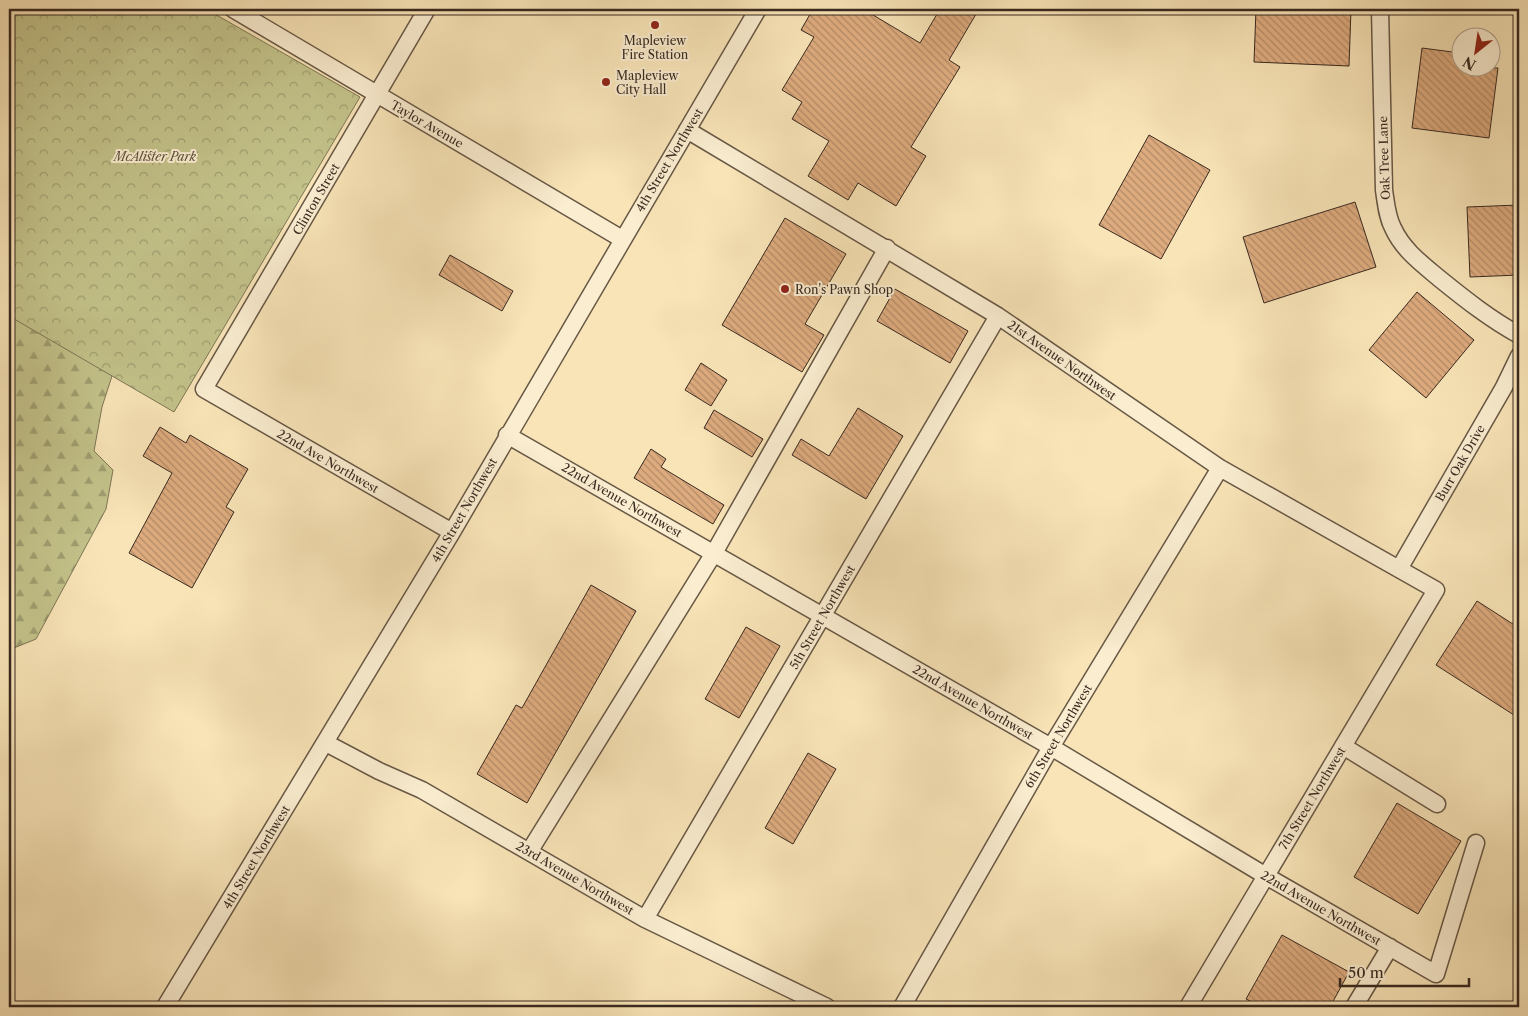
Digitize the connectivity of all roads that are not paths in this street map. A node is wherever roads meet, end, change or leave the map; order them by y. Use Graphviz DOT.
graph roads {
  1 [pos="233,9"];
  2 [pos="427,9"];
  3 [pos="758,9"];
  4 [pos="1380,9"];
  5 [pos="377,94"];
  6 [pos="687,130"];
  7 [pos="622,239"];
  8 [pos="887,248"];
  9 [pos="998,316"];
  10 [pos="1519,335"];
  11 [pos="1519,356"];
  12 [pos="204,389"];
  13 [pos="507,435"];
  14 [pos="1220,468"];
  15 [pos="452,532"];
  16 [pos="714,553"];
  17 [pos="1399,569"];
  18 [pos="1436,590"];
  19 [pos="823,616"];
  20 [pos="326,742"];
  21 [pos="1051,746"];
  22 [pos="1343,746"];
  23 [pos="1437,804"];
  24 [pos="1476,843"];
  25 [pos="529,852"];
  26 [pos="1266,876"];
  27 [pos="645,919"];
  28 [pos="1390,947"];
  29 [pos="165,1007"];
  30 [pos="827,1007"];
  31 [pos="902,1007"];
  32 [pos="1188,1007"];
  33 [pos="1354,1007"];
  1 -- 5 [label="street, Taylor Avenue"];
  2 -- 5 [label="street, Clinton Street"];
  3 -- 6 [label="street, 4th Street Northwest"];
  4 -- 10 [label="street, Oak Tree Lane"];
  5 -- 7 [label="street, Taylor Avenue"];
  5 -- 12 [label="street, Clinton Street"];
  6 -- 7 [label="street, 4th Street Northwest"];
  6 -- 8 [label="street, 21st Avenue Northwest"];
  7 -- 13 [label="street, 4th Street Northwest"];
  8 -- 9 [label="street, 21st Avenue Northwest"];
  8 -- 16 [label="street"];
  9 -- 14 [label="street, 21st Avenue Northwest"];
  9 -- 19 [label="street, 5th Street Northwest"];
  11 -- 17 [label="street, Burr Oak Drive"];
  12 -- 15 [label="street, 22nd Ave Northwest"];
  13 -- 15 [label="street, 4th Street Northwest"];
  13 -- 16 [label="street, 22nd Avenue Northwest"];
  14 -- 17 [label="street, 21st Avenue Northwest"];
  14 -- 21 [label="street, 6th Street Northwest"];
  15 -- 20 [label="street, 4th Street Northwest"];
  16 -- 19 [label="street, 22nd Avenue Northwest"];
  16 -- 25 [label="street"];
  17 -- 18 [label="street, 21st Avenue Northwest"];
  18 -- 22 [label="street, 7th Street Northwest"];
  19 -- 21 [label="street, 22nd Avenue Northwest"];
  19 -- 27 [label="street, 5th Street Northwest"];
  20 -- 25 [label="street, 23rd Avenue Northwest"];
  20 -- 29 [label="street, 4th Street Northwest"];
  21 -- 26 [label="street, 22nd Avenue Northwest"];
  21 -- 31 [label="street, 6th Street Northwest"];
  22 -- 23 [label="street"];
  22 -- 26 [label="street, 7th Street Northwest"];
  24 -- 28 [label="street, 22nd Avenue Northwest"];
  25 -- 27 [label="street, 23rd Avenue Northwest"];
  26 -- 28 [label="street, 22nd Avenue Northwest"];
  26 -- 32 [label="street, 7th Street Northwest"];
  27 -- 30 [label="street, 23rd Avenue Northwest"];
  28 -- 33 [label="street"];
}
